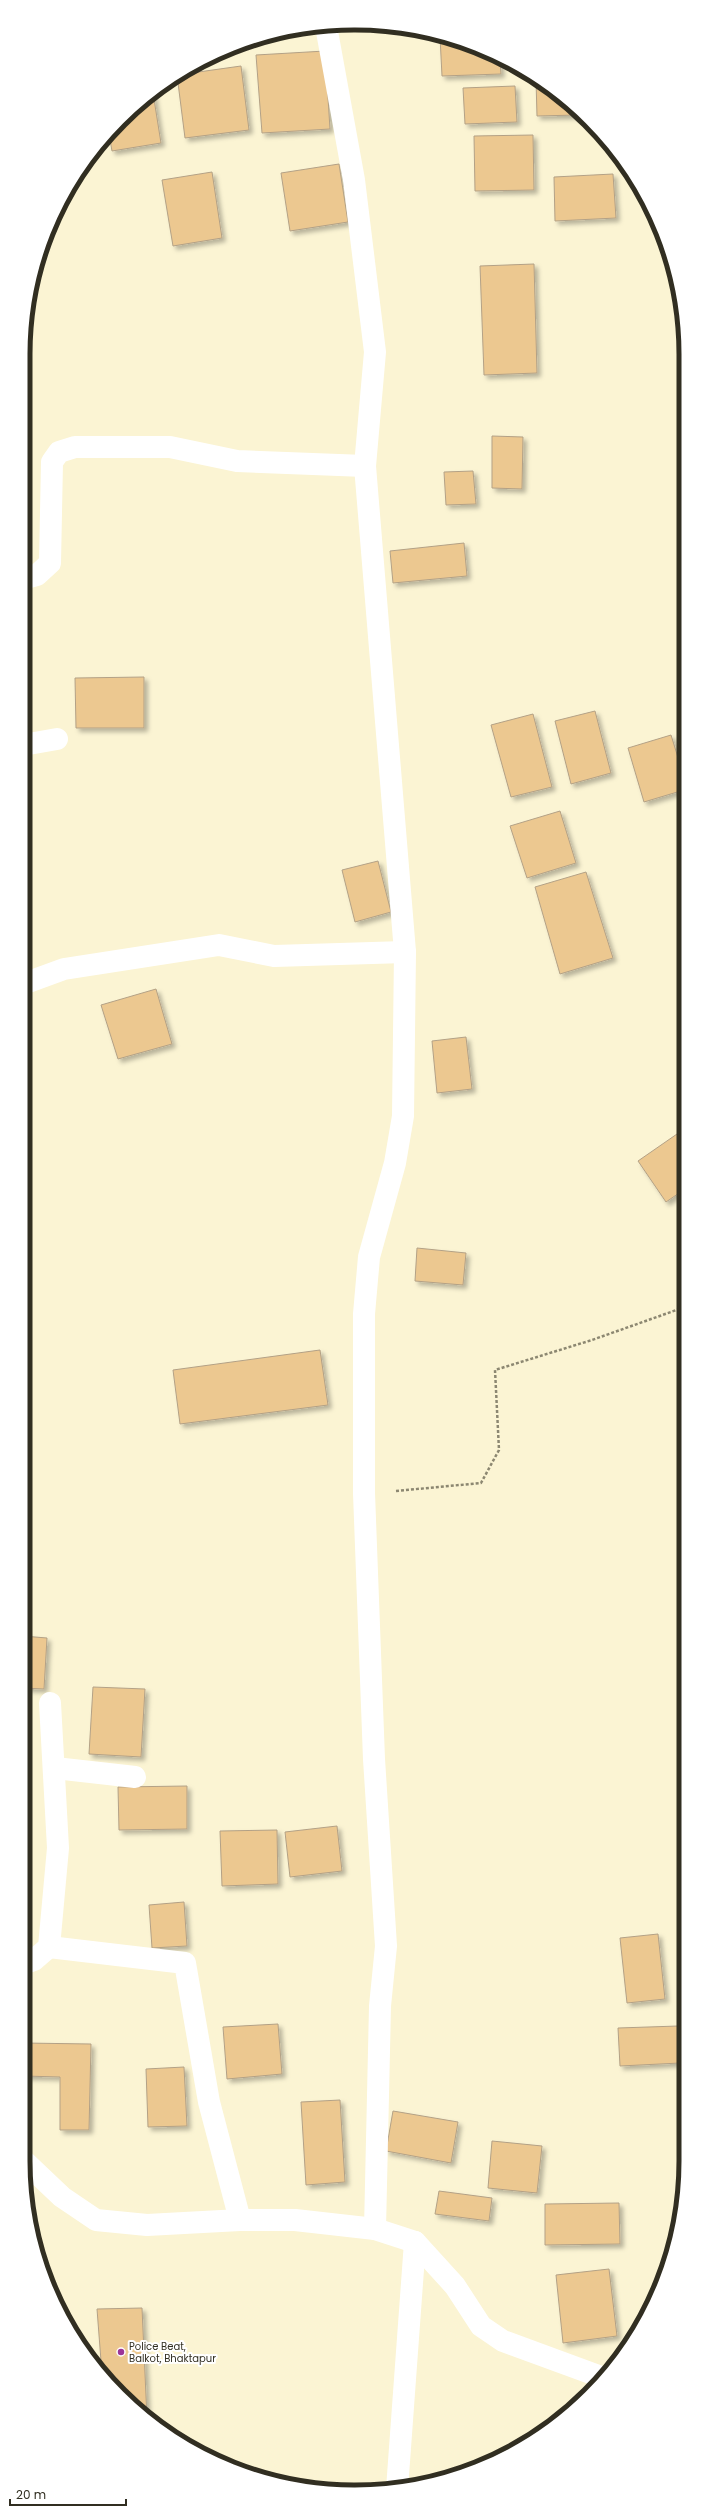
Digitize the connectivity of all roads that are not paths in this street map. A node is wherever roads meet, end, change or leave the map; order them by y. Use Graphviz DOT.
graph roads {
  1 [pos="327,32"];
  2 [pos="365,466"];
  3 [pos="30,577"];
  4 [pos="57,739"];
  5 [pos="30,744"];
  6 [pos="405,952"];
  7 [pos="30,981"];
  8 [pos="50,1702"];
  9 [pos="55,1768"];
  10 [pos="135,1776"];
  11 [pos="49,1947"];
  12 [pos="30,1961"];
  13 [pos="30,2167"];
  14 [pos="240,2220"];
  15 [pos="375,2229"];
  16 [pos="415,2242"];
  17 [pos="597,2376"];
  18 [pos="398,2482"];
  1 -- 2 [label="street"];
  2 -- 3 [label="street"];
  2 -- 6 [label="street"];
  4 -- 5 [label="street"];
  6 -- 7 [label="street"];
  6 -- 15 [label="street"];
  8 -- 9 [label="street"];
  9 -- 10 [label="street"];
  9 -- 11 [label="street"];
  11 -- 12 [label="street"];
  11 -- 14 [label="street"];
  13 -- 14 [label="street"];
  14 -- 15 [label="street"];
  15 -- 16 [label="street"];
  16 -- 17 [label="street"];
  16 -- 18 [label="street"];
}
